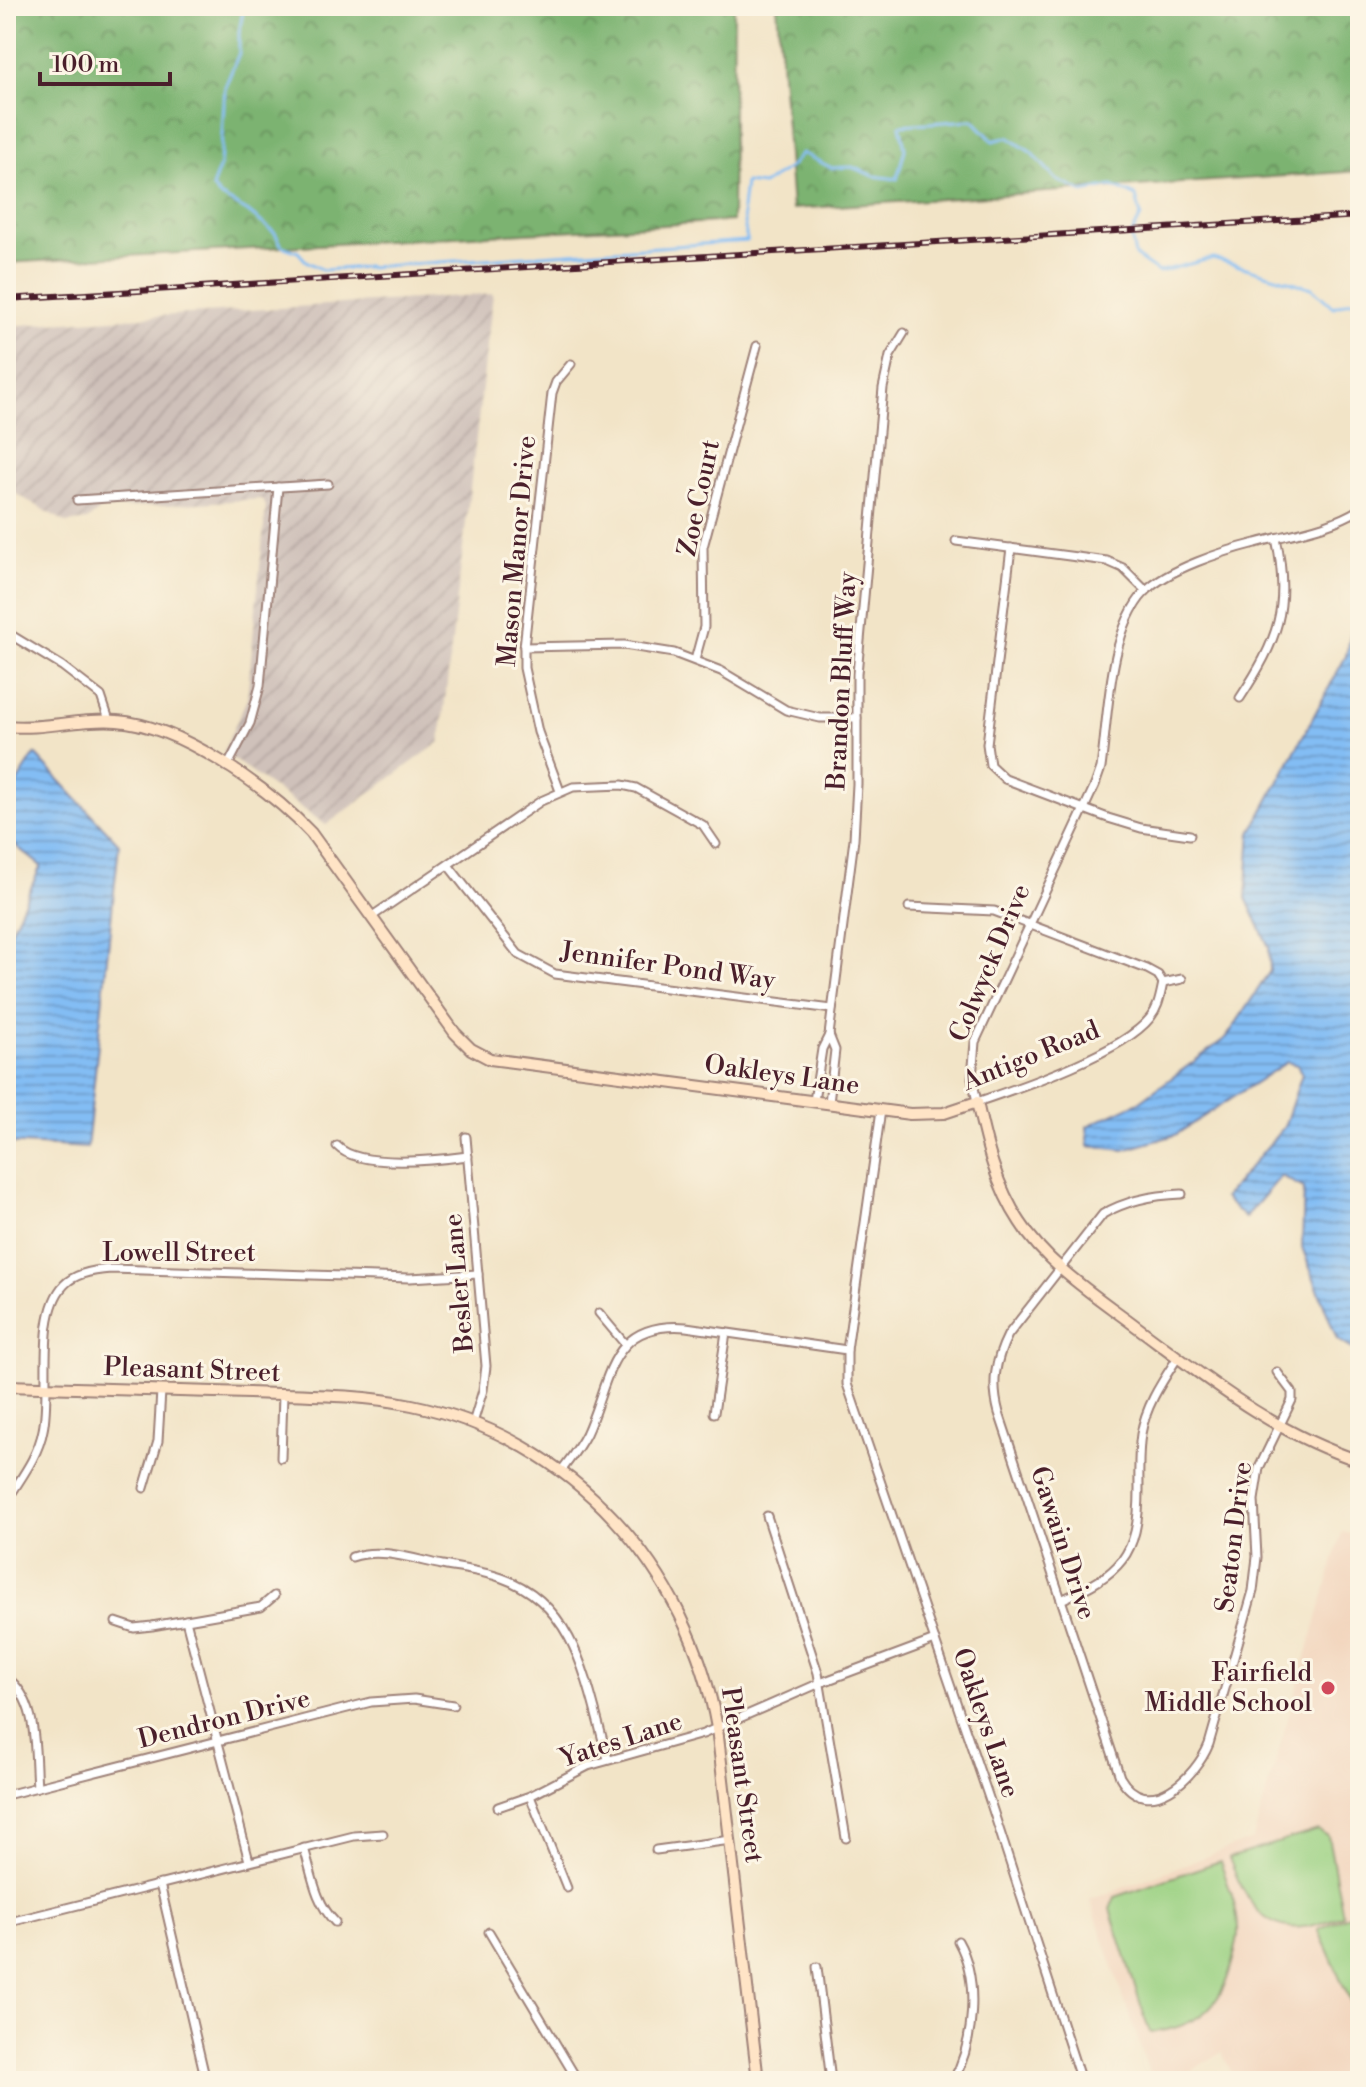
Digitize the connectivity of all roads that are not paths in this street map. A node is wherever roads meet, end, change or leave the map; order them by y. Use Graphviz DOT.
graph roads {
  1 [pos="904,333"];
  2 [pos="757,346"];
  3 [pos="571,364"];
  4 [pos="328,484"];
  5 [pos="278,487"];
  6 [pos="77,500"];
  7 [pos="1360,509"];
  8 [pos="1276,538"];
  9 [pos="956,541"];
  10 [pos="1011,548"];
  11 [pos="1146,591"];
  12 [pos="6,632"];
  13 [pos="524,647"];
  14 [pos="695,660"];
  15 [pos="1240,698"];
  16 [pos="857,718"];
  17 [pos="109,720"];
  18 [pos="6,726"];
  19 [pos="227,767"];
  20 [pos="560,791"];
  21 [pos="1084,809"];
  22 [pos="1190,835"];
  23 [pos="716,844"];
  24 [pos="448,865"];
  25 [pos="909,907"];
  26 [pos="371,917"];
  27 [pos="1030,923"];
  28 [pos="1182,979"];
  29 [pos="1163,983"];
  30 [pos="832,1009"];
  31 [pos="829,1035"];
  32 [pos="814,1101"];
  33 [pos="977,1102"];
  34 [pos="829,1103"];
  35 [pos="881,1110"];
  36 [pos="466,1137"];
  37 [pos="337,1146"];
  38 [pos="468,1156"];
  39 [pos="1182,1194"];
  40 [pos="1060,1267"];
  41 [pos="478,1274"];
  42 [pos="599,1313"];
  43 [pos="726,1333"];
  44 [pos="625,1344"];
  45 [pos="847,1350"];
  46 [pos="1178,1357"];
  47 [pos="1277,1372"];
  48 [pos="6,1386"];
  49 [pos="47,1388"];
  50 [pos="161,1391"];
  51 [pos="283,1394"];
  52 [pos="714,1413"];
  53 [pos="473,1423"];
  54 [pos="1279,1426"];
  55 [pos="281,1458"];
  56 [pos="1360,1461"];
  57 [pos="561,1471"];
  58 [pos="144,1488"];
  59 [pos="6,1502"];
  60 [pos="767,1516"];
  61 [pos="352,1557"];
  62 [pos="274,1596"];
  63 [pos="1061,1600"];
  64 [pos="186,1620"];
  65 [pos="116,1622"];
  66 [pos="935,1640"];
  67 [pos="6,1677"];
  68 [pos="820,1683"];
  69 [pos="453,1705"];
  70 [pos="717,1728"];
  71 [pos="216,1742"];
  72 [pos="608,1759"];
  73 [pos="1179,1785"];
  74 [pos="37,1787"];
  75 [pos="6,1795"];
  76 [pos="530,1796"];
  77 [pos="498,1807"];
  78 [pos="383,1834"];
  79 [pos="846,1838"];
  80 [pos="731,1840"];
  81 [pos="304,1848"];
  82 [pos="656,1850"];
  83 [pos="249,1861"];
  84 [pos="160,1884"];
  85 [pos="567,1888"];
  86 [pos="335,1922"];
  87 [pos="6,1923"];
  88 [pos="489,1932"];
  89 [pos="958,1941"];
  90 [pos="817,1967"];
  91 [pos="206,2081"];
  92 [pos="578,2081"];
  93 [pos="758,2081"];
  94 [pos="831,2081"];
  95 [pos="953,2081"];
  96 [pos="1081,2081"];
  1 -- 16 [label="street, Brandon Bluff Way"];
  2 -- 14 [label="street, Zoe Court"];
  3 -- 13 [label="street, Mason Manor Drive"];
  4 -- 5 [label="street"];
  5 -- 6 [label="street"];
  5 -- 19 [label="street"];
  7 -- 8 [label="street, Colwyck Drive"];
  8 -- 11 [label="street, Colwyck Drive"];
  8 -- 15 [label="street"];
  9 -- 10 [label="street"];
  10 -- 11 [label="street"];
  10 -- 21 [label="street"];
  11 -- 21 [label="street, Colwyck Drive"];
  12 -- 17 [label="street"];
  13 -- 14 [label="street"];
  13 -- 20 [label="street, Mason Manor Drive"];
  14 -- 16 [label="street"];
  16 -- 30 [label="street, Brandon Bluff Way"];
  17 -- 18 [label="street, Oakleys Lane"];
  17 -- 19 [label="street, Oakleys Lane"];
  19 -- 26 [label="street, Oakleys Lane"];
  20 -- 23 [label="street"];
  20 -- 24 [label="street"];
  21 -- 22 [label="street"];
  21 -- 27 [label="street, Colwyck Drive"];
  24 -- 26 [label="street"];
  24 -- 30 [label="street, Jennifer Pond Way"];
  25 -- 27 [label="street"];
  26 -- 32 [label="street, Oakleys Lane"];
  27 -- 29 [label="street"];
  27 -- 33 [label="street, Colwyck Drive"];
  28 -- 29 [label="street"];
  29 -- 33 [label="street, Antigo Road"];
  30 -- 31 [label="street, Brandon Bluff Way"];
  31 -- 32 [label="street, Brandon Bluff Way"];
  31 -- 34 [label="street, Brandon Bluff Way"];
  32 -- 34 [label="street, Oakleys Lane"];
  33 -- 35 [label="street, Antigo Road"];
  33 -- 40 [label="street, Colwyck Drive"];
  34 -- 35 [label="street, Oakleys Lane"];
  35 -- 45 [label="street, Oakleys Lane"];
  36 -- 38 [label="street, Besler Lane"];
  37 -- 38 [label="street"];
  38 -- 41 [label="street, Besler Lane"];
  39 -- 40 [label="street, Gawain Drive"];
  40 -- 46 [label="street, Colwyck Drive"];
  40 -- 63 [label="street, Gawain Drive"];
  41 -- 49 [label="street, Lowell Street"];
  41 -- 53 [label="street, Besler Lane"];
  42 -- 44 [label="street"];
  43 -- 44 [label="street"];
  43 -- 45 [label="street"];
  43 -- 52 [label="street"];
  44 -- 57 [label="street"];
  45 -- 66 [label="street, Oakleys Lane"];
  46 -- 54 [label="street, Colwyck Drive"];
  46 -- 63 [label="street"];
  47 -- 54 [label="street, Seaton Drive"];
  48 -- 49 [label="street, Pleasant Street"];
  49 -- 50 [label="street, Pleasant Street"];
  49 -- 59 [label="street, Lowell Street"];
  50 -- 51 [label="street, Pleasant Street"];
  50 -- 58 [label="street"];
  51 -- 53 [label="street, Pleasant Street"];
  51 -- 55 [label="street"];
  53 -- 57 [label="street, Pleasant Street"];
  54 -- 56 [label="street, Colwyck Drive"];
  54 -- 73 [label="street, Seaton Drive"];
  57 -- 70 [label="street, Pleasant Street"];
  60 -- 68 [label="street"];
  61 -- 72 [label="street"];
  62 -- 64 [label="street"];
  63 -- 73 [label="street, Gawain Drive"];
  64 -- 65 [label="street"];
  64 -- 71 [label="street"];
  66 -- 68 [label="street, Yates Lane"];
  66 -- 96 [label="street, Oakleys Lane"];
  67 -- 74 [label="street"];
  68 -- 70 [label="street, Yates Lane"];
  68 -- 79 [label="street"];
  69 -- 71 [label="street, Dendron Drive"];
  70 -- 72 [label="street, Yates Lane"];
  70 -- 80 [label="street, Pleasant Street"];
  71 -- 74 [label="street, Dendron Drive"];
  71 -- 83 [label="street"];
  72 -- 76 [label="street, Yates Lane"];
  74 -- 75 [label="street, Dendron Drive"];
  76 -- 77 [label="street, Yates Lane"];
  76 -- 85 [label="street"];
  78 -- 81 [label="street"];
  80 -- 82 [label="street"];
  80 -- 93 [label="street, Pleasant Street"];
  81 -- 83 [label="street"];
  81 -- 86 [label="street"];
  83 -- 84 [label="street"];
  84 -- 87 [label="street"];
  84 -- 91 [label="street"];
  88 -- 92 [label="street"];
  89 -- 95 [label="street"];
  90 -- 94 [label="street"];
}
